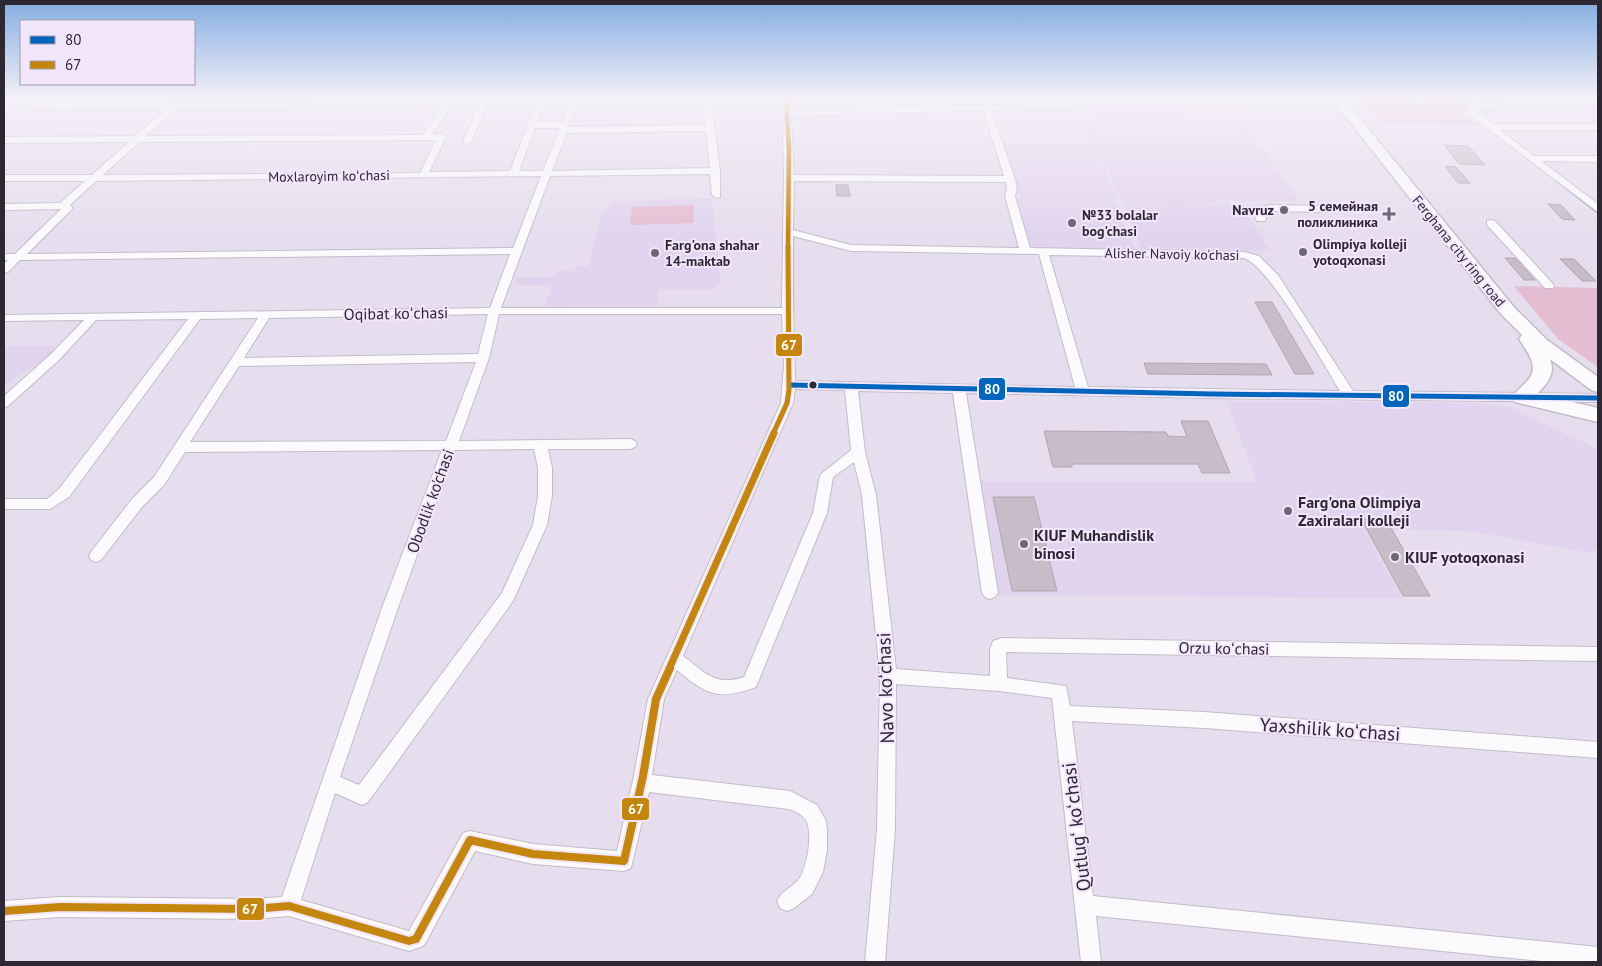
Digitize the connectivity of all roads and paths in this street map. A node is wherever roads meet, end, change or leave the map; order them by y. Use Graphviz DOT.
graph roads {
  1 [pos="132,144"];
  2 [pos="440,144"];
  3 [pos="524,144"];
  4 [pos="558,144"];
  5 [pos="712,144"];
  6 [pos="788,144"];
  7 [pos="998,144"];
  8 [pos="1375,144"];
  9 [pos="1383,144"];
  10 [pos="1514,144"];
  11 [pos="1516,144"];
  12 [pos="1535,158"];
  13 [pos="1598,159"];
  14 [pos="715,171"];
  15 [pos="514,174"];
  16 [pos="547,174"];
  17 [pos="423,175"];
  18 [pos="97,177"];
  19 [pos="4,178"];
  20 [pos="790,178"];
  21 [pos="1010,179"];
  22 [pos="717,195"];
  23 [pos="62,206"];
  24 [pos="4,207"];
  25 [pos="1598,208"];
  26 [pos="1327,209"];
  27 [pos="1261,219"];
  28 [pos="1491,223"];
  29 [pos="789,232"];
  30 [pos="1025,250"];
  31 [pos="517,251"];
  32 [pos="1043,251"];
  33 [pos="20,256"];
  34 [pos="4,257"];
  35 [pos="4,270"];
  36 [pos="1549,286"];
  37 [pos="1507,310"];
  38 [pos="494,311"];
  39 [pos="788,311"];
  40 [pos="265,315"];
  41 [pos="94,316"];
  42 [pos="196,316"];
  43 [pos="4,318"];
  44 [pos="483,358"];
  45 [pos="235,362"];
  46 [pos="1598,375"];
  47 [pos="790,385"];
  48 [pos="1598,386"];
  49 [pos="851,387"];
  50 [pos="959,389"];
  51 [pos="1083,392"];
  52 [pos="1349,394"];
  53 [pos="1522,397"];
  54 [pos="1598,398"];
  55 [pos="4,403"];
  56 [pos="1598,415"];
  57 [pos="630,444"];
  58 [pos="451,445"];
  59 [pos="540,445"];
  60 [pos="181,447"];
  61 [pos="858,452"];
  62 [pos="4,504"];
  63 [pos="96,556"];
  64 [pos="990,593"];
  65 [pos="1598,654"];
  66 [pos="674,658"];
  67 [pos="888,676"];
  68 [pos="999,684"];
  69 [pos="1062,713"];
  70 [pos="1598,750"];
  71 [pos="330,781"];
  72 [pos="642,782"];
  73 [pos="787,902"];
  74 [pos="1084,905"];
  75 [pos="289,906"];
  76 [pos="4,910"];
  77 [pos="1598,957"];
  78 [pos="875,962"];
  79 [pos="1091,962"];
  1 -- 18 [label="street"];
  2 -- 17 [label="street"];
  3 -- 15 [label="street"];
  4 -- 16 [label="street, Obodlik ko'chasi"];
  5 -- 14 [label="street"];
  6 -- 20 [label="street"];
  7 -- 21 [label="street"];
  8 -- 37 [label="highway, Ferghana city ring road"];
  9 -- 46 [label="highway, Ferghana city ring road"];
  10 -- 25 [label="street"];
  11 -- 12 [label="street"];
  12 -- 13 [label="street"];
  12 -- 25 [label="street"];
  14 -- 16 [label="street, Moxlaroyim koʻchasi"];
  14 -- 22 [label="street"];
  15 -- 16 [label="street, Moxlaroyim koʻchasi"];
  15 -- 17 [label="street, Moxlaroyim koʻchasi"];
  16 -- 31 [label="street, Obodlik ko'chasi"];
  17 -- 18 [label="street, Moxlaroyim koʻchasi"];
  18 -- 19 [label="street, Moxlaroyim koʻchasi"];
  18 -- 23 [label="street"];
  20 -- 21 [label="street"];
  20 -- 29 [label="street"];
  21 -- 30 [label="street"];
  23 -- 24 [label="street"];
  23 -- 33 [label="street"];
  26 -- 27 [label="street"];
  28 -- 36 [label="street"];
  29 -- 30 [label="street, Alisher Navoiy ko'chasi"];
  29 -- 39 [label="street"];
  30 -- 32 [label="street, Alisher Navoiy ko'chasi"];
  31 -- 33 [label="street"];
  31 -- 38 [label="street, Obodlik ko'chasi"];
  32 -- 51 [label="street"];
  32 -- 52 [label="street, Alisher Navoiy ko'chasi"];
  33 -- 34 [label="street"];
  33 -- 35 [label="street"];
  37 -- 48 [label="highway, Ferghana city ring road"];
  37 -- 53 [label="highway"];
  38 -- 39 [label="street, Oqibat koʻchasi"];
  38 -- 40 [label="street, Oqibat koʻchasi"];
  38 -- 44 [label="street, Obodlik ko'chasi"];
  39 -- 47 [label="street"];
  40 -- 42 [label="street, Oqibat koʻchasi"];
  40 -- 45 [label="street"];
  41 -- 42 [label="street, Oqibat koʻchasi"];
  41 -- 43 [label="street, Oqibat koʻchasi"];
  41 -- 55 [label="street"];
  42 -- 62 [label="street"];
  44 -- 45 [label="street"];
  44 -- 58 [label="street, Obodlik ko'chasi"];
  45 -- 60 [label="street"];
  47 -- 49 [label="street"];
  47 -- 66 [label="street"];
  49 -- 50 [label="street"];
  49 -- 61 [label="street, Navo koʻchasi"];
  50 -- 51 [label="street"];
  50 -- 64 [label="street"];
  51 -- 52 [label="street"];
  52 -- 53 [label="street"];
  53 -- 54 [label="street"];
  53 -- 56 [label="highway"];
  57 -- 59 [label="street"];
  58 -- 59 [label="street"];
  58 -- 60 [label="street"];
  58 -- 71 [label="street, Obodlik ko'chasi"];
  59 -- 71 [label="street"];
  60 -- 63 [label="street"];
  61 -- 66 [label="street"];
  61 -- 67 [label="street, Navo koʻchasi"];
  65 -- 68 [label="street, Orzu koʻchasi"];
  66 -- 72 [label="street"];
  67 -- 68 [label="street"];
  67 -- 78 [label="street, Navo koʻchasi"];
  68 -- 69 [label="street, Qutlugʻ koʻchasi"];
  69 -- 70 [label="street, Yaxshilik koʻchasi"];
  69 -- 74 [label="street, Qutlugʻ koʻchasi"];
  71 -- 75 [label="street, Obodlik ko'chasi"];
  72 -- 73 [label="street"];
  72 -- 75 [label="street"];
  74 -- 77 [label="street"];
  74 -- 79 [label="street, Qutlugʻ koʻchasi"];
  75 -- 76 [label="street"];
}
